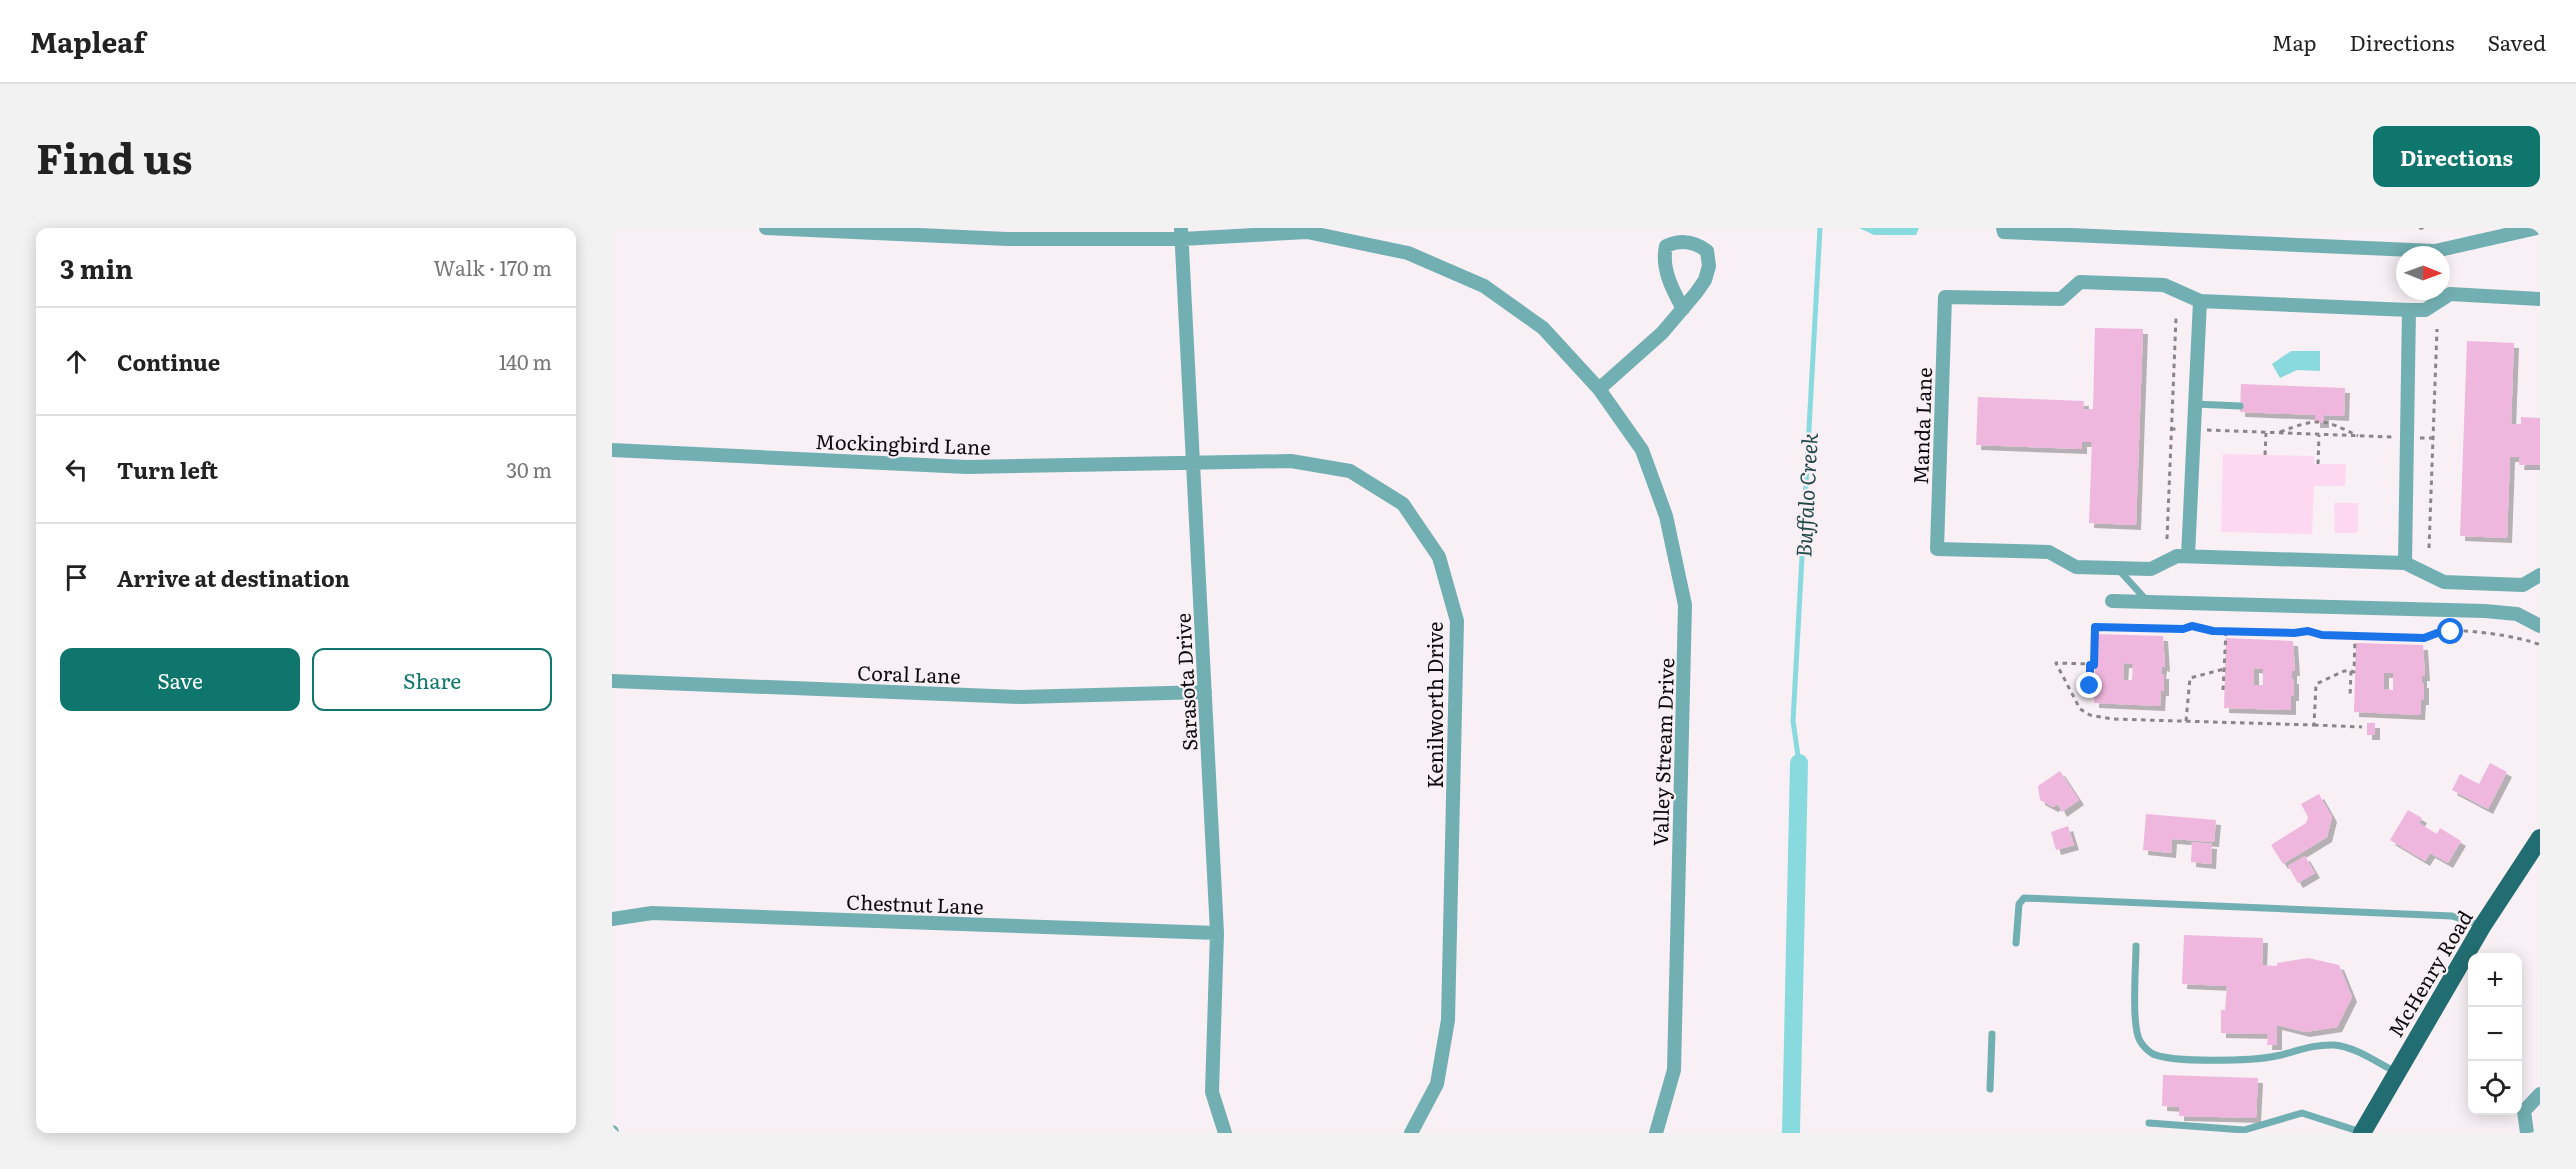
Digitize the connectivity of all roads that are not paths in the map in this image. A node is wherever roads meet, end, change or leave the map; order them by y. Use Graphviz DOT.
graph roads {
  1 [pos="766,228"];
  2 [pos="2003,228"];
  3 [pos="2537,228"];
  4 [pos="1181,233"];
  5 [pos="2540,299"];
  6 [pos="2200,302"];
  7 [pos="1683,309"];
  8 [pos="2409,310"];
  9 [pos="1599,389"];
  10 [pos="2195,404"];
  11 [pos="2240,406"];
  12 [pos="612,450"];
  13 [pos="1192,465"];
  14 [pos="2188,556"];
  15 [pos="2405,563"];
  16 [pos="2117,568"];
  17 [pos="2540,575"];
  18 [pos="2112,602"];
  19 [pos="2149,602"];
  20 [pos="2540,626"];
  21 [pos="612,681"];
  22 [pos="1205,692"];
  23 [pos="2540,838"];
  24 [pos="612,920"];
  25 [pos="2483,926"];
  26 [pos="1217,933"];
  27 [pos="2016,943"];
  28 [pos="2136,946"];
  29 [pos="1992,1034"];
  30 [pos="2396,1072"];
  31 [pos="1990,1089"];
  32 [pos="2540,1094"];
  33 [pos="2149,1123"];
  34 [pos="2243,1131"];
  35 [pos="1225,1133"];
  36 [pos="1411,1133"];
  37 [pos="1656,1133"];
  38 [pos="2362,1133"];
  39 [pos="2527,1133"];
  1 -- 4 [label="street, Valley Stream Drive"];
  2 -- 3 [label="street"];
  4 -- 9 [label="street, Valley Stream Drive"];
  4 -- 13 [label="street, Sarasota Drive"];
  5 -- 8 [label="street, Manda Lane"];
  6 -- 8 [label="street, Manda Lane"];
  6 -- 10 [label="street"];
  6 -- 16 [label="street, Manda Lane"];
  7 -- 7 [label="street"];
  7 -- 9 [label="street"];
  8 -- 15 [label="street"];
  9 -- 37 [label="street, Valley Stream Drive"];
  10 -- 11 [label="lane"];
  10 -- 14 [label="street"];
  12 -- 13 [label="street, Mockingbird Lane"];
  13 -- 22 [label="street, Sarasota Drive"];
  13 -- 36 [label="street, Kenilworth Drive"];
  14 -- 15 [label="street, Manda Lane"];
  14 -- 16 [label="street, Manda Lane"];
  15 -- 17 [label="street, Manda Lane"];
  16 -- 19 [label="lane"];
  18 -- 19 [label="street"];
  19 -- 20 [label="street"];
  21 -- 22 [label="street, Coral Lane"];
  22 -- 26 [label="street, Sarasota Drive"];
  23 -- 25 [label="main road, McHenry Road"];
  24 -- 26 [label="street, Chestnut Lane"];
  25 -- 27 [label="lane"];
  25 -- 30 [label="main road, McHenry Road"];
  26 -- 35 [label="street, Sarasota Drive"];
  28 -- 30 [label="lane"];
  29 -- 31 [label="lane"];
  30 -- 38 [label="main road, McHenry Road"];
  32 -- 39 [label="street"];
  33 -- 34 [label="lane"];
  34 -- 38 [label="lane"];
}
